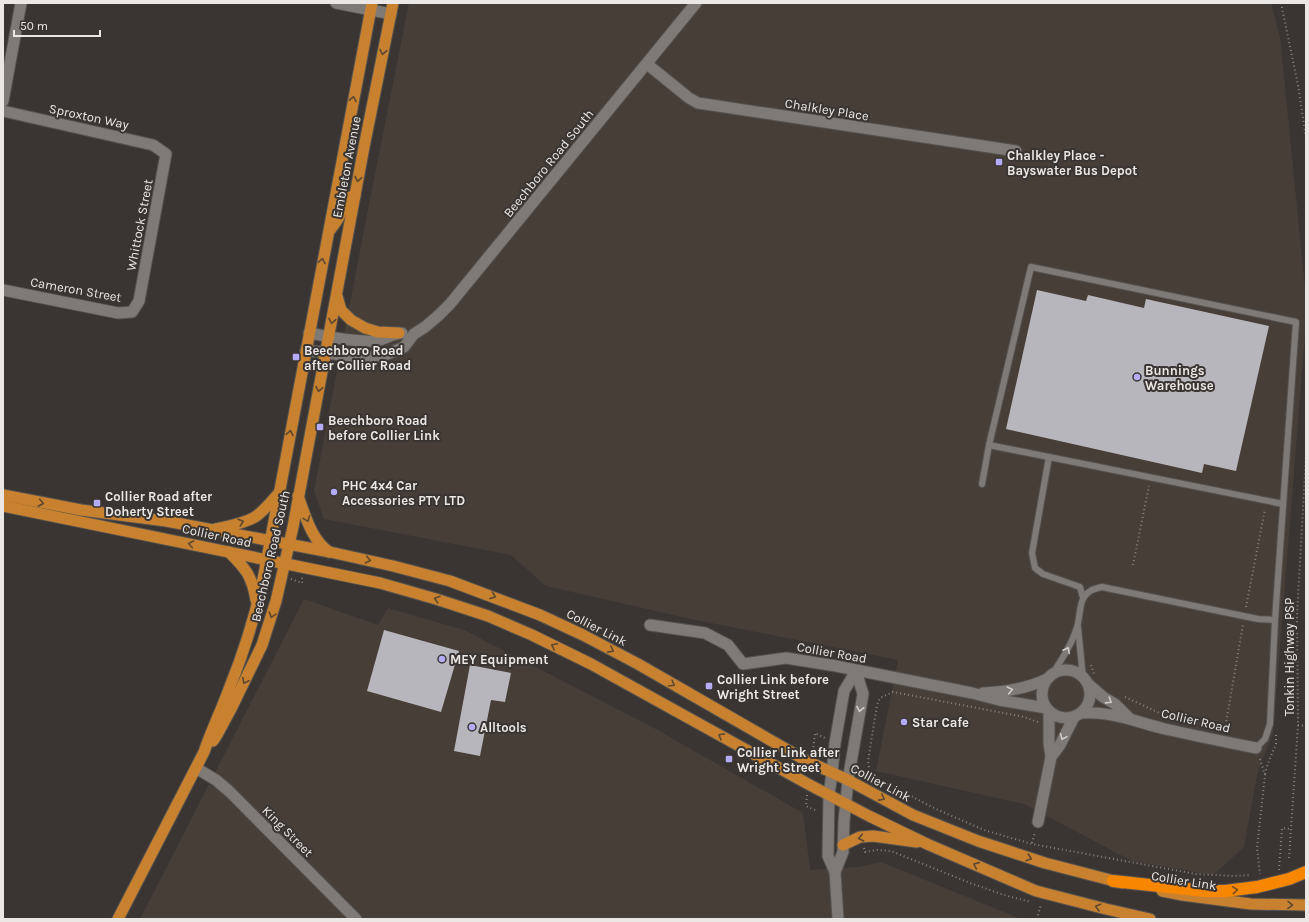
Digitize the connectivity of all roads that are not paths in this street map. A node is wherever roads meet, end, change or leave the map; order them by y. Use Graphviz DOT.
graph roads {
  1 [pos="22,3"];
  2 [pos="336,3"];
  3 [pos="696,3"];
  4 [pos="371,6"];
  5 [pos="392,8"];
  6 [pos="647,64"];
  7 [pos="3,101"];
  8 [pos="3,112"];
  9 [pos="1016,151"];
  10 [pos="166,154"];
  11 [pos="355,196"];
  12 [pos="327,234"];
  13 [pos="3,290"];
  14 [pos="336,294"];
  15 [pos="139,301"];
  16 [pos="309,333"];
  17 [pos="399,333"];
  18 [pos="414,334"];
  19 [pos="329,336"];
  20 [pos="306,350"];
  21 [pos="326,353"];
  22 [pos="989,445"];
  23 [pos="1049,457"];
  24 [pos="982,484"];
  25 [pos="279,493"];
  26 [pos="3,495"];
  27 [pos="298,496"];
  28 [pos="1283,504"];
  29 [pos="3,506"];
  30 [pos="212,530"];
  31 [pos="270,541"];
  32 [pos="289,545"];
  33 [pos="229,552"];
  34 [pos="330,552"];
  35 [pos="267,560"];
  36 [pos="285,563"];
  37 [pos="1083,598"];
  38 [pos="257,606"];
  39 [pos="1276,620"];
  40 [pos="650,625"];
  41 [pos="1077,626"];
  42 [pos="856,670"];
  43 [pos="1050,676"];
  44 [pos="1089,680"];
  45 [pos="972,693"];
  46 [pos="1047,710"];
  47 [pos="1077,715"];
  48 [pos="1130,718"];
  49 [pos="1256,748"];
  50 [pos="204,752"];
  51 [pos="1051,757"];
  52 [pos="196,768"];
  53 [pos="832,773"];
  54 [pos="848,780"];
  55 [pos="829,795"];
  56 [pos="845,803"];
  57 [pos="1038,822"];
  58 [pos="927,844"];
  59 [pos="843,845"];
  60 [pos="835,872"];
  61 [pos="1306,872"];
  62 [pos="1113,881"];
  63 [pos="1306,906"];
  64 [pos="118,919"];
  65 [pos="356,919"];
  66 [pos="838,919"];
  67 [pos="1150,919"];
  1 -- 7 [label="street"];
  2 -- 4 [label="street"];
  3 -- 6 [label="street, Beechboro Road South"];
  4 -- 5 [label="street"];
  12 -- 4 [label="main road, Embleton Avenue, one-way"];
  5 -- 11 [label="main road, Embleton Avenue, one-way"];
  6 -- 9 [label="street, Chalkley Place"];
  6 -- 18 [label="street, Beechboro Road South"];
  8 -- 10 [label="street, Sproxton Way"];
  10 -- 15 [label="street, Whittock Street"];
  11 -- 12 [label="main road"];
  11 -- 14 [label="main road, Embleton Avenue"];
  16 -- 12 [label="main road, Embleton Avenue, one-way"];
  13 -- 15 [label="street, Cameron Street"];
  14 -- 17 [label="main road"];
  14 -- 19 [label="main road, Embleton Avenue, one-way"];
  16 -- 19 [label="street"];
  16 -- 20 [label="main road, Beechboro Road South"];
  17 -- 18 [label="street"];
  17 -- 19 [label="street"];
  18 -- 21 [label="street, Beechboro Road South"];
  19 -- 21 [label="main road, Beechboro Road South"];
  20 -- 21 [label="street, Beechboro Road South"];
  25 -- 20 [label="main road, Beechboro Road South, one-way"];
  21 -- 27 [label="main road, Beechboro Road South, one-way"];
  22 -- 23 [label="lane"];
  22 -- 24 [label="lane"];
  22 -- 28 [label="lane"];
  23 -- 28 [label="lane"];
  23 -- 37 [label="lane"];
  30 -- 25 [label="main road, one-way"];
  25 -- 31 [label="main road, Beechboro Road South"];
  26 -- 30 [label="main road, Collier Road, one-way"];
  27 -- 32 [label="main road, Beechboro Road South"];
  27 -- 34 [label="main road, one-way"];
  28 -- 39 [label="lane"];
  33 -- 29 [label="main road, Collier Road, one-way"];
  30 -- 31 [label="main road, Collier Road"];
  31 -- 32 [label="main road, Collier Road"];
  31 -- 35 [label="main road, Beechboro Road South"];
  32 -- 34 [label="main road, Collier Link"];
  32 -- 36 [label="main road, Beechboro Road South"];
  33 -- 35 [label="main road, Collier Road"];
  33 -- 38 [label="main road"];
  34 -- 53 [label="main road, Collier Link, one-way"];
  35 -- 36 [label="main road, Collier Road"];
  35 -- 38 [label="main road, Beechboro Road South"];
  36 -- 50 [label="main road, Beechboro Road South, one-way"];
  55 -- 36 [label="main road, one-way"];
  37 -- 39 [label="lane"];
  37 -- 41 [label="lane"];
  38 -- 50 [label="main road, Beechboro Road South"];
  39 -- 49 [label="lane"];
  40 -- 42 [label="street, Collier Road"];
  43 -- 41 [label="lane, one-way"];
  41 -- 44 [label="lane"];
  42 -- 45 [label="street, Collier Road"];
  42 -- 53 [label="street"];
  42 -- 54 [label="street, one-way"];
  43 -- 44 [label="street"];
  45 -- 43 [label="street, Collier Road, one-way"];
  43 -- 46 [label="street"];
  44 -- 47 [label="street"];
  44 -- 48 [label="street, Collier Road, one-way"];
  45 -- 46 [label="street, Collier Road"];
  46 -- 47 [label="street"];
  46 -- 51 [label="street"];
  47 -- 48 [label="street, Collier Road"];
  47 -- 51 [label="street, one-way"];
  48 -- 49 [label="street, Collier Road"];
  50 -- 52 [label="main road, Beechboro Road South"];
  51 -- 57 [label="street"];
  52 -- 64 [label="main road, Beechboro Road South"];
  52 -- 65 [label="street, King Street"];
  53 -- 54 [label="main road, Collier Link"];
  53 -- 55 [label="street"];
  54 -- 56 [label="street"];
  54 -- 62 [label="main road, Collier Link, one-way"];
  55 -- 56 [label="main road"];
  55 -- 60 [label="street"];
  56 -- 58 [label="main road"];
  56 -- 59 [label="street"];
  58 -- 59 [label="main road, one-way"];
  67 -- 58 [label="main road, one-way"];
  59 -- 60 [label="street"];
  60 -- 66 [label="street"];
  62 -- 61 [label="highway, one-way"];
  62 -- 63 [label="main road, Collier Link, one-way"];
}
